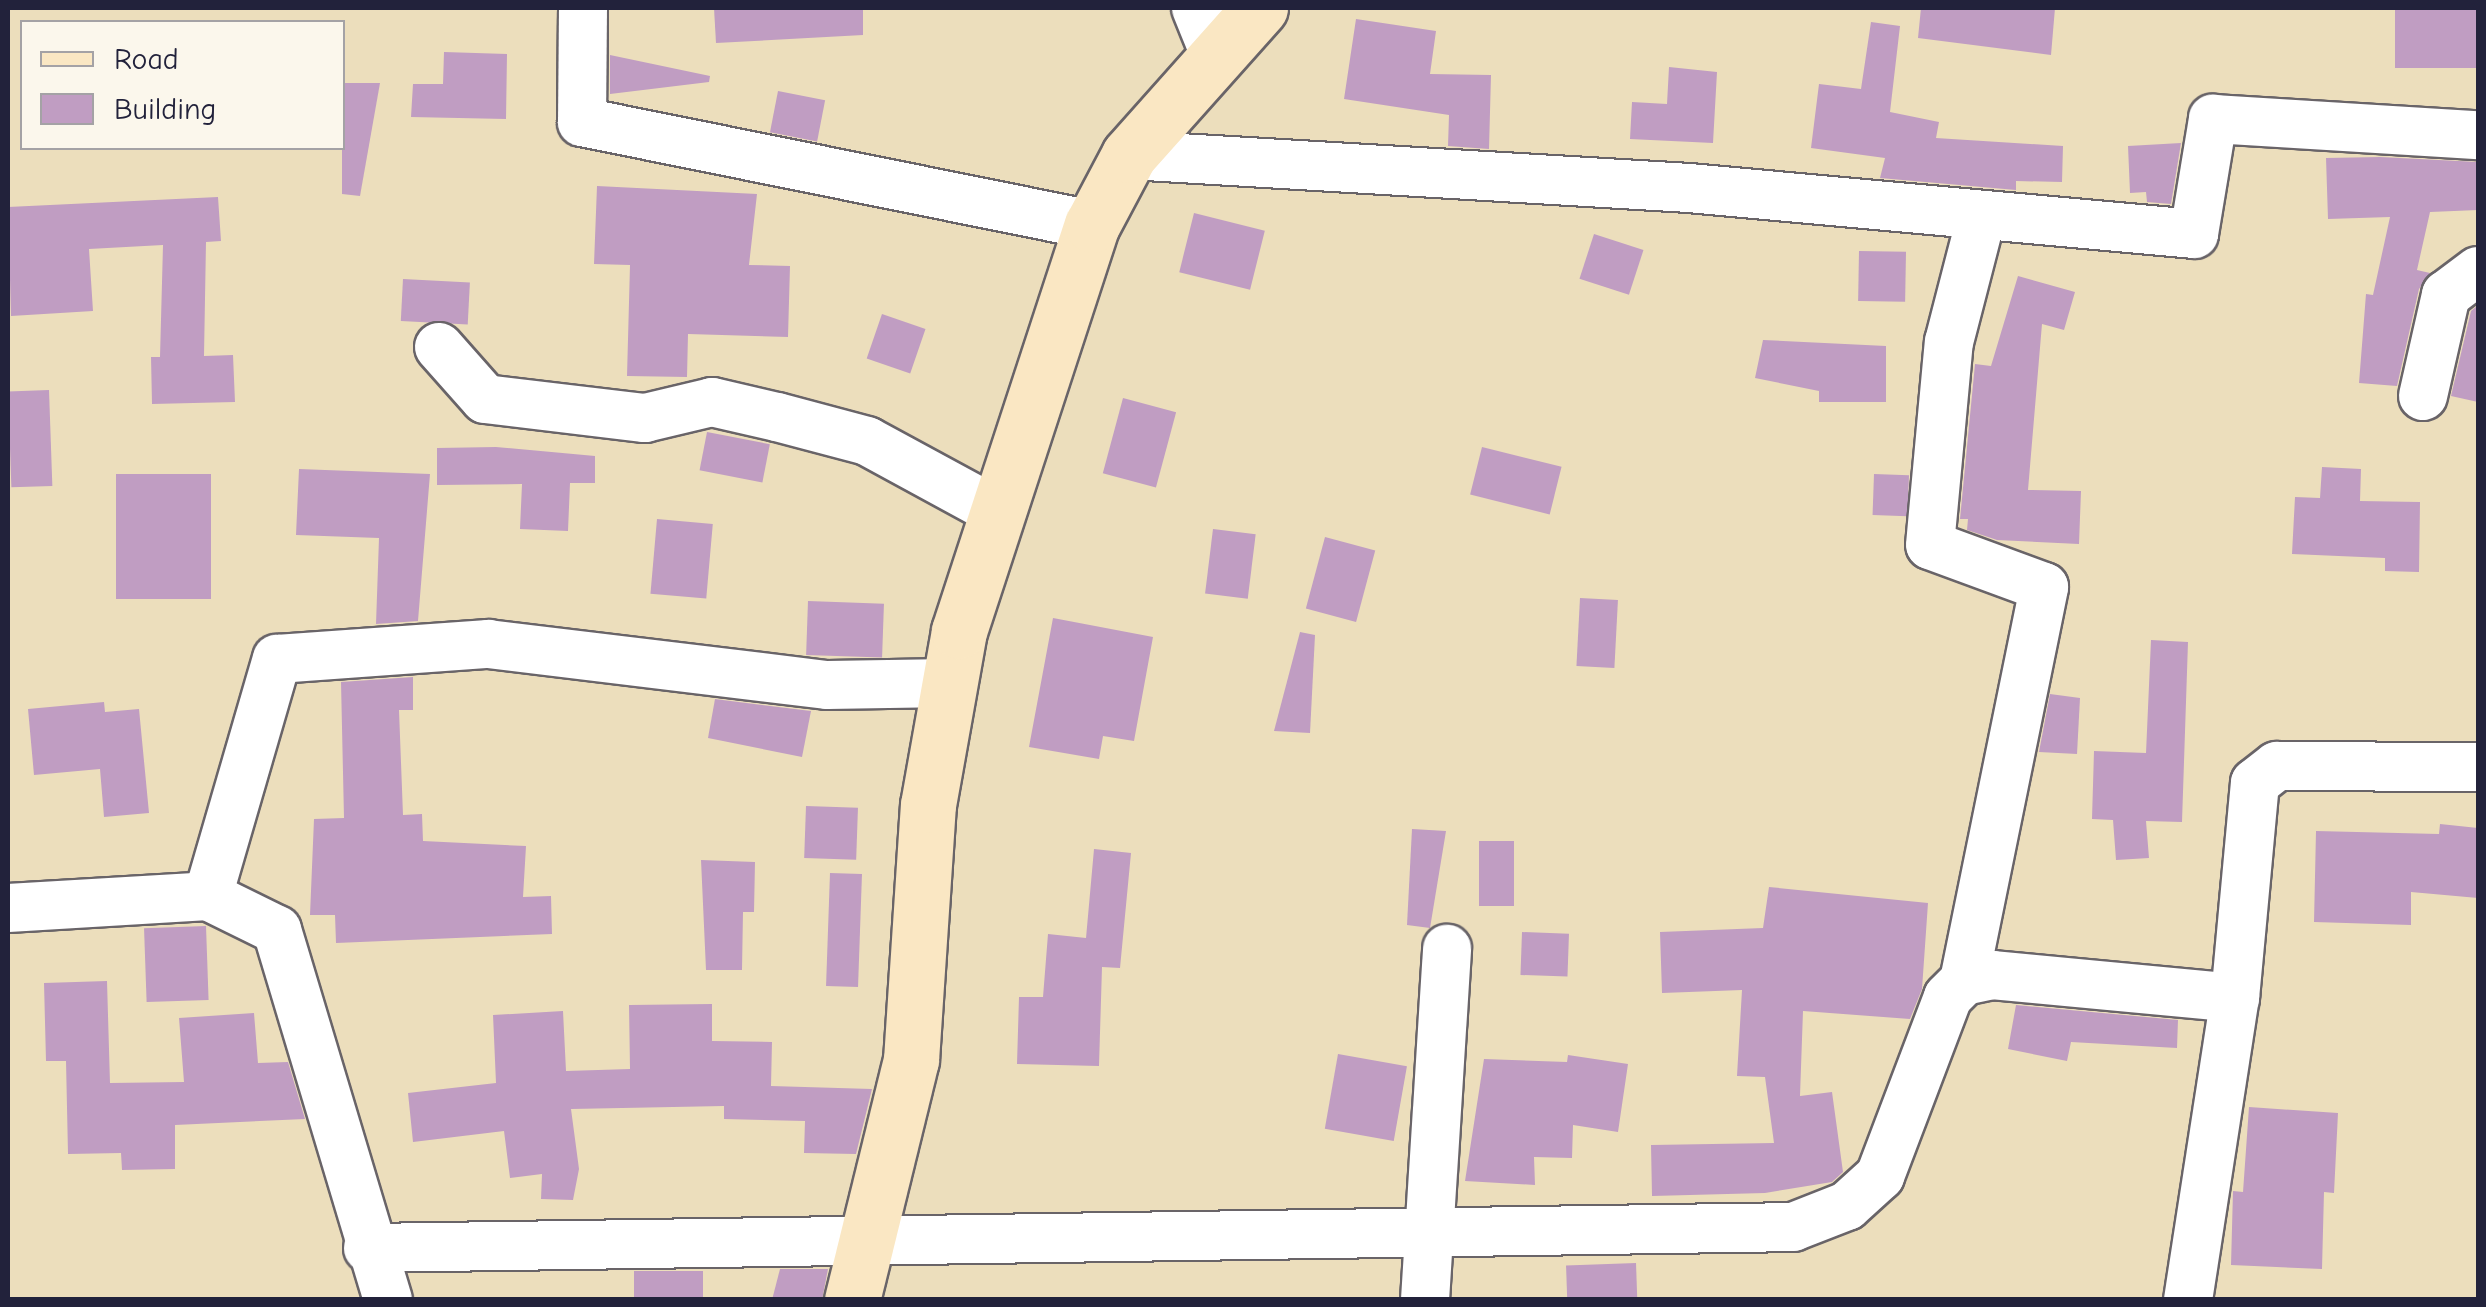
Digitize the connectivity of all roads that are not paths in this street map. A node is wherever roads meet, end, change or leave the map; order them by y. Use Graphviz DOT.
graph roads {
  1 [pos="583,8"];
  2 [pos="1260,8"];
  3 [pos="1206,31"];
  4 [pos="2478,136"];
  5 [pos="1129,155"];
  6 [pos="1981,218"];
  7 [pos="1092,224"];
  8 [pos="2478,271"];
  9 [pos="439,347"];
  10 [pos="2423,396"];
  11 [pos="998,512"];
  12 [pos="950,682"];
  13 [pos="2478,767"];
  14 [pos="208,896"];
  15 [pos="8,908"];
  16 [pos="1447,949"];
  17 [pos="1964,981"];
  18 [pos="2235,998"];
  19 [pos="1426,1233"];
  20 [pos="867,1242"];
  21 [pos="368,1248"];
  22 [pos="388,1300"];
  23 [pos="852,1300"];
  24 [pos="1424,1300"];
  25 [pos="2188,1300"];
  1 -- 7 [label="street"];
  2 -- 3 [label="main road"];
  3 -- 5 [label="main road"];
  4 -- 6 [label="street"];
  5 -- 6 [label="street"];
  5 -- 7 [label="main road"];
  6 -- 17 [label="street"];
  7 -- 11 [label="main road"];
  8 -- 10 [label="street"];
  9 -- 11 [label="street"];
  11 -- 12 [label="main road"];
  12 -- 14 [label="street"];
  12 -- 20 [label="main road"];
  13 -- 18 [label="street"];
  14 -- 15 [label="street"];
  14 -- 21 [label="street"];
  16 -- 19 [label="street"];
  17 -- 18 [label="street"];
  17 -- 19 [label="street"];
  18 -- 25 [label="street"];
  19 -- 20 [label="street"];
  19 -- 24 [label="street"];
  20 -- 21 [label="street"];
  20 -- 23 [label="main road"];
  21 -- 22 [label="street"];
}
